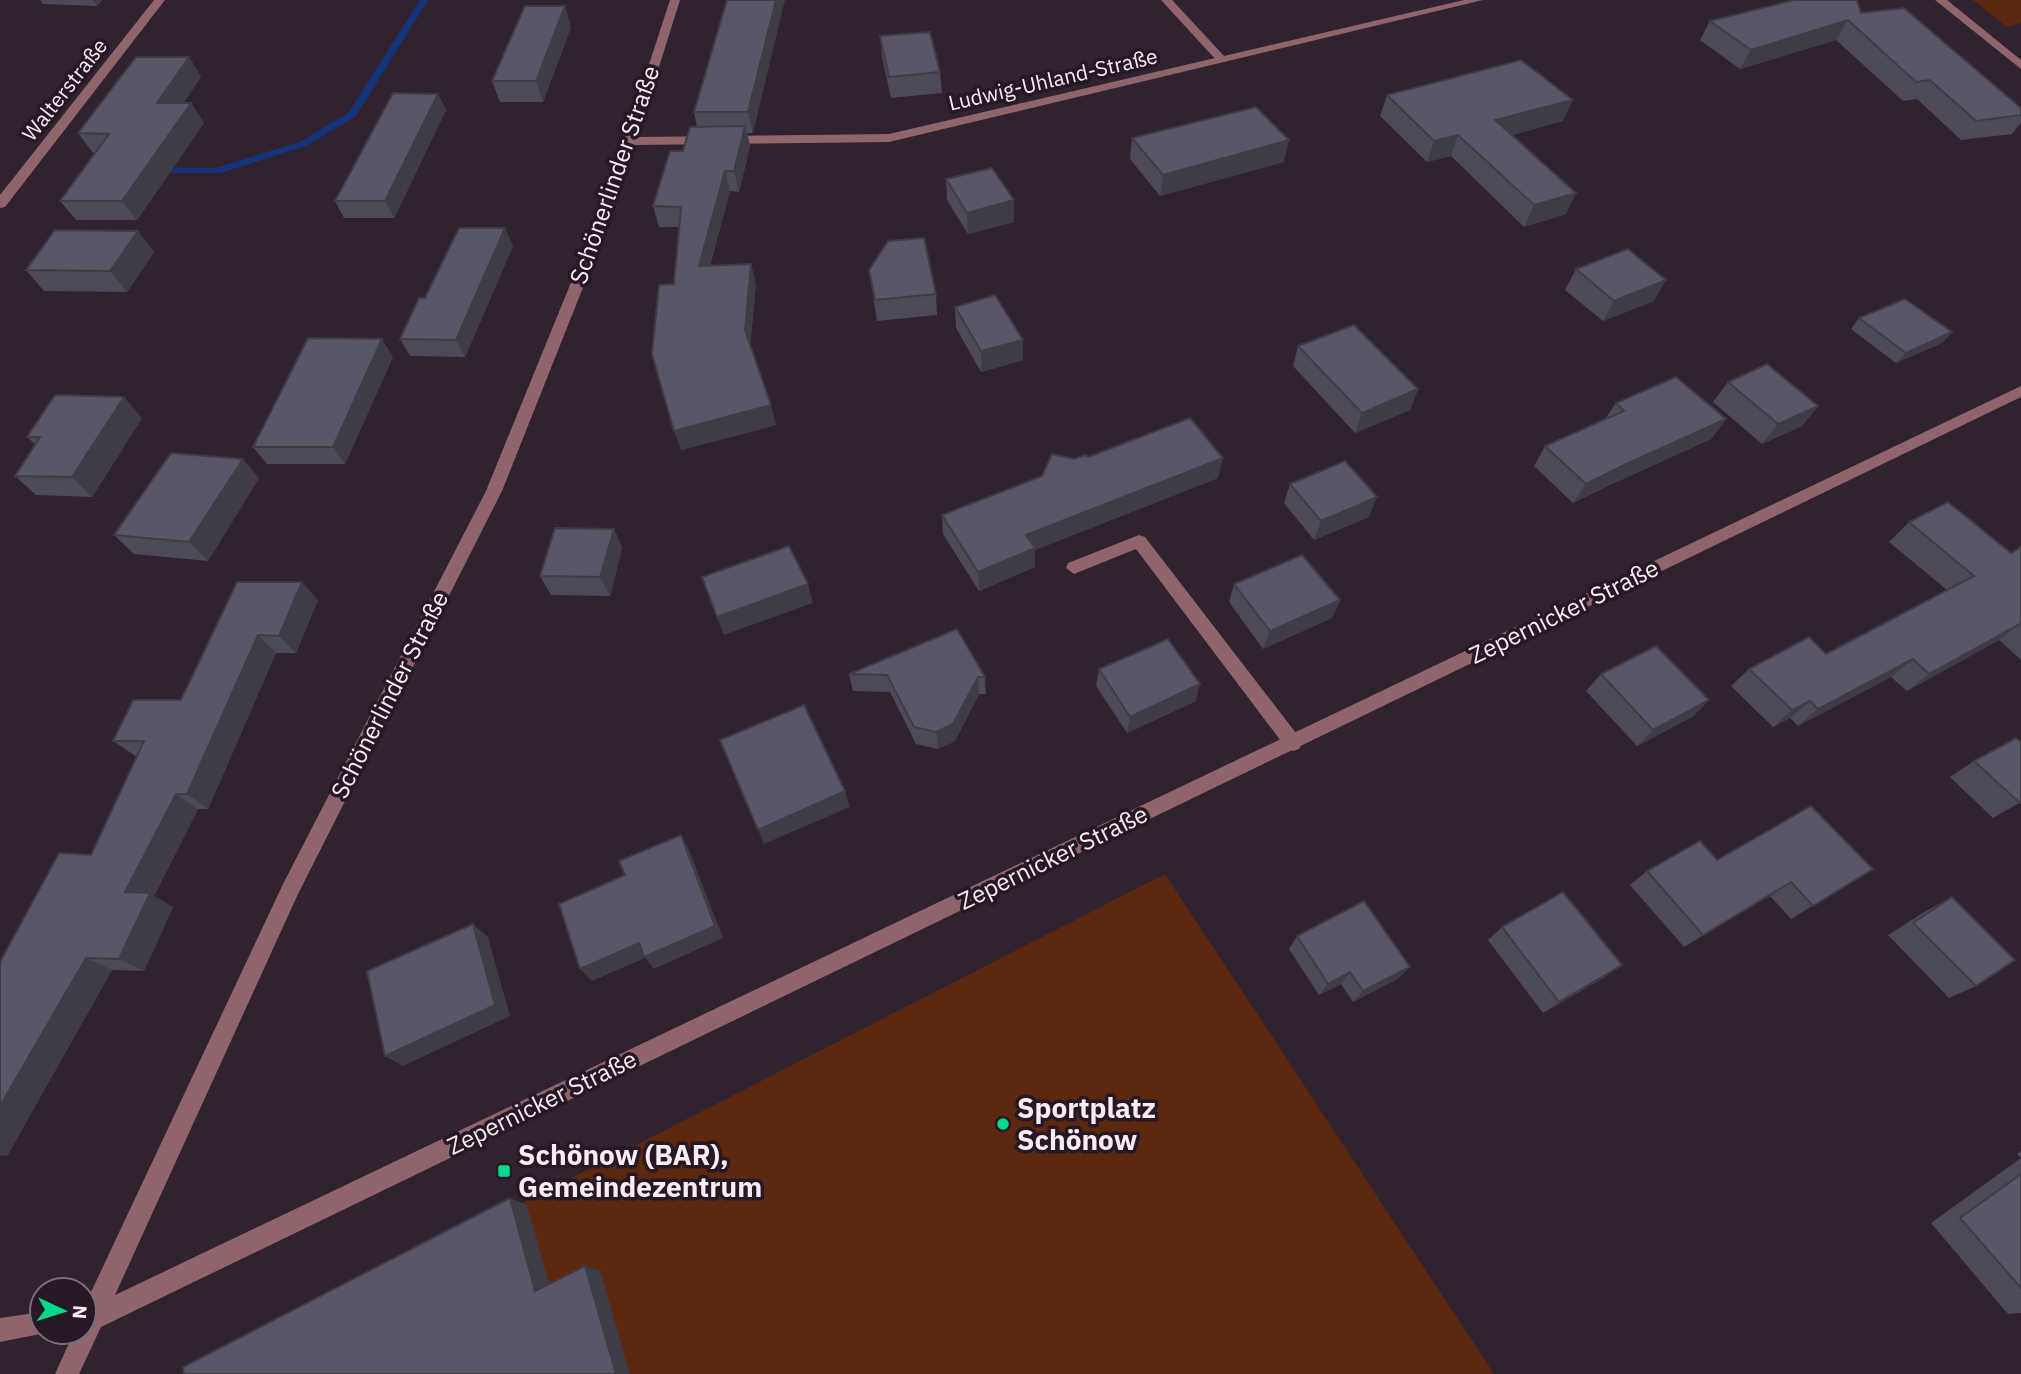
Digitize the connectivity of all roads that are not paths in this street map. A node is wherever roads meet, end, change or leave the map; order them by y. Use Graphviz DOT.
graph roads {
  1 [pos="160,0"];
  2 [pos="675,0"];
  3 [pos="1166,0"];
  4 [pos="1478,0"];
  5 [pos="1940,0"];
  6 [pos="1222,60"];
  7 [pos="2021,66"];
  8 [pos="630,141"];
  9 [pos="0,204"];
  10 [pos="2021,391"];
  11 [pos="1074,568"];
  12 [pos="1293,743"];
  13 [pos="98,1299"];
  14 [pos="98,1314"];
  15 [pos="28,1326"];
  16 [pos="0,1330"];
  17 [pos="78,1346"];
  18 [pos="67,1374"];
  1 -- 9 [label="street, Walterstraße"];
  2 -- 8 [label="street, Schönerlinder Straße"];
  3 -- 6 [label="street"];
  4 -- 6 [label="street, Ludwig-Uhland-Straße"];
  5 -- 7 [label="street"];
  6 -- 8 [label="street, Ludwig-Uhland-Straße"];
  8 -- 13 [label="street, Schönerlinder Straße"];
  10 -- 12 [label="street, Zepernicker Straße"];
  11 -- 12 [label="street"];
  12 -- 14 [label="street, Zepernicker Straße"];
  15 -- 16 [label="street"];
  17 -- 18 [label="street, Schönerlinder Straße"];
}
